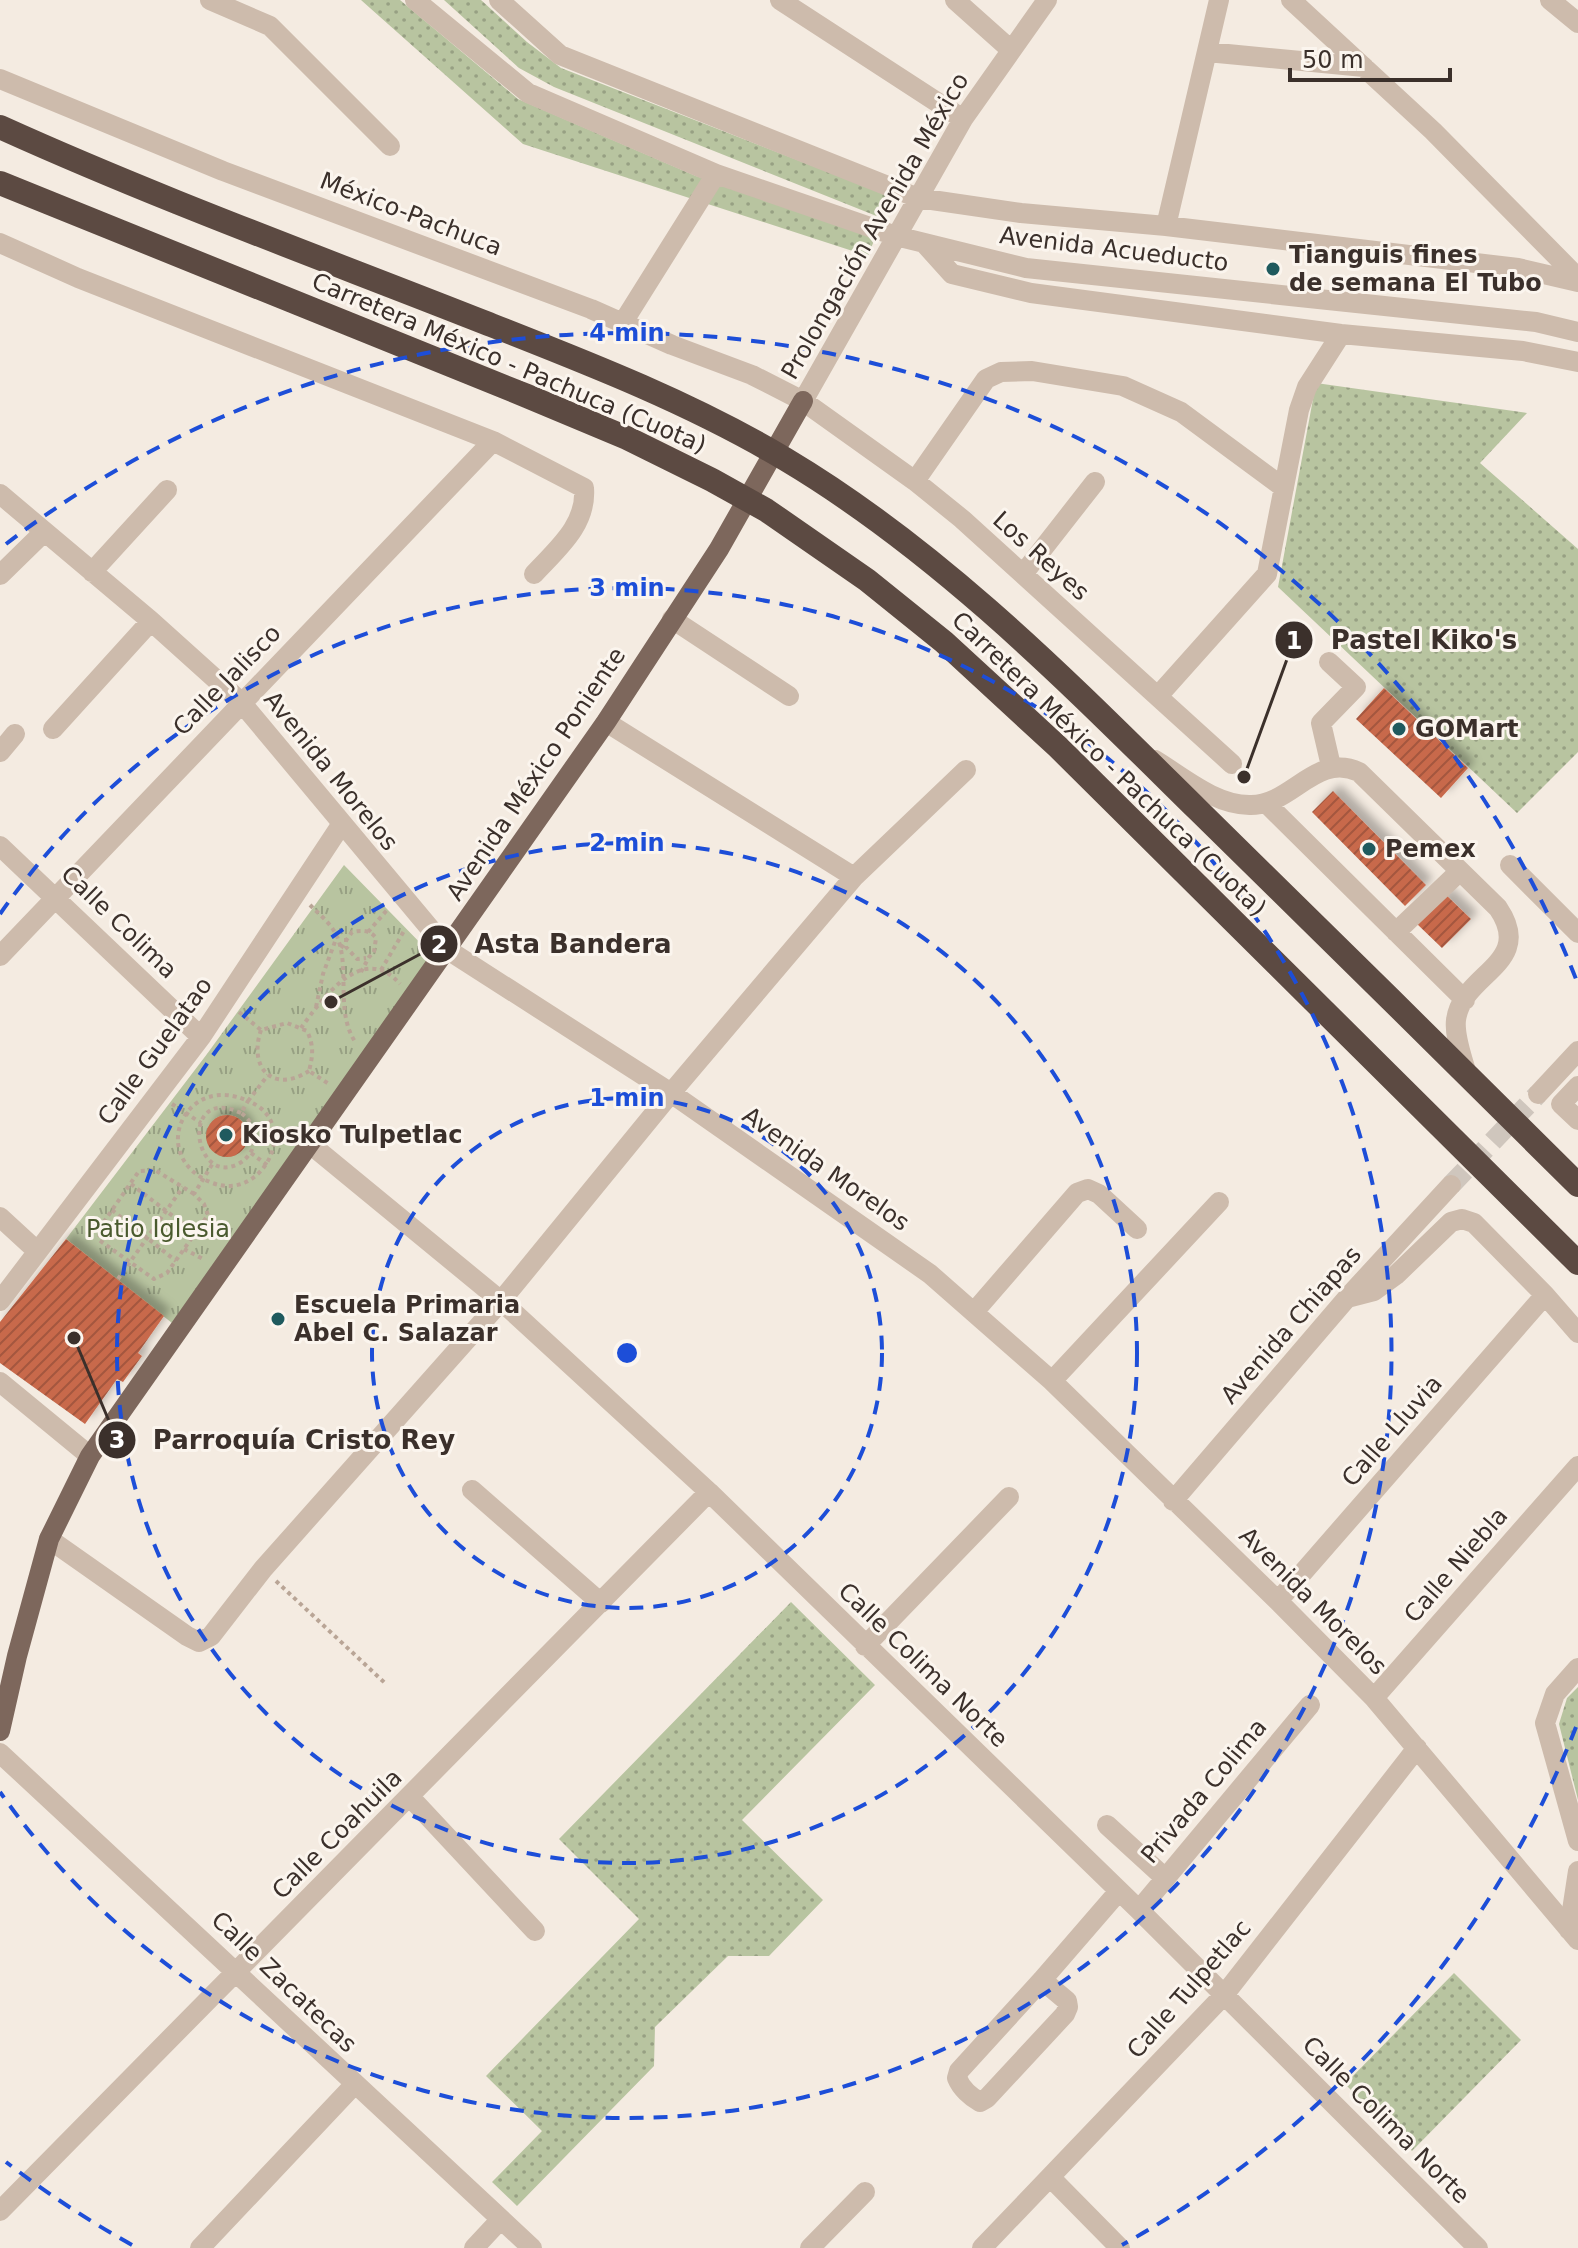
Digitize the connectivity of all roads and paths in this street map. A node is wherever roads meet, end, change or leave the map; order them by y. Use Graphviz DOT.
graph roads {
  1 [pos="210,0"];
  2 [pos="415,0"];
  3 [pos="499,0"];
  4 [pos="780,0"];
  5 [pos="955,0"];
  6 [pos="1047,0"];
  7 [pos="1219,0"];
  8 [pos="1291,0"];
  9 [pos="1550,0"];
  10 [pos="1578,23"];
  11 [pos="1011,50"];
  12 [pos="1207,52"];
  13 [pos="1364,67"];
  14 [pos="0,79"];
  15 [pos="963,119"];
  16 [pos="0,127"];
  17 [pos="390,146"];
  18 [pos="716,174"];
  19 [pos="0,183"];
  20 [pos="918,198"];
  21 [pos="1166,226"];
  22 [pos="896,236"];
  23 [pos="0,243"];
  24 [pos="924,243"];
  25 [pos="1578,280"];
  26 [pos="622,324"];
  27 [pos="1578,332"];
  28 [pos="1341,334"];
  29 [pos="1578,362"];
  30 [pos="803,401"];
  31 [pos="493,441"];
  32 [pos="915,481"];
  33 [pos="1095,482"];
  34 [pos="1284,488"];
  35 [pos="167,490"];
  36 [pos="0,494"];
  37 [pos="44,532"];
  38 [pos="92,572"];
  39 [pos="534,574"];
  40 [pos="1023,574"];
  41 [pos="0,575"];
  42 [pos="672,619"];
  43 [pos="151,621"];
  44 [pos="1329,662"];
  45 [pos="789,696"];
  46 [pos="1158,696"];
  47 [pos="241,702"];
  48 [pos="606,722"];
  49 [pos="53,729"];
  50 [pos="15,734"];
  51 [pos="1137,750"];
  52 [pos="0,752"];
  53 [pos="1232,764"];
  54 [pos="1331,766"];
  55 [pos="966,770"];
  56 [pos="1267,804"];
  57 [pos="341,825"];
  58 [pos="0,846"];
  59 [pos="1510,865"];
  60 [pos="1460,871"];
  61 [pos="854,877"];
  62 [pos="296,893"];
  63 [pos="56,897"];
  64 [pos="407,903"];
  65 [pos="368,932"];
  66 [pos="1396,932"];
  67 [pos="1578,933"];
  68 [pos="337,937"];
  69 [pos="346,937"];
  70 [pos="448,950"];
  71 [pos="341,951"];
  72 [pos="0,956"];
  73 [pos="369,957"];
  74 [pos="381,970"];
  75 [pos="361,972"];
  76 [pos="344,978"];
  77 [pos="413,999"];
  78 [pos="225,1000"];
  79 [pos="1465,1000"];
  80 [pos="315,1009"];
  81 [pos="301,1028"];
  82 [pos="261,1030"];
  83 [pos="201,1037"];
  84 [pos="1578,1051"];
  85 [pos="369,1061"];
  86 [pos="309,1071"];
  87 [pos="268,1075"];
  88 [pos="1467,1075"];
  89 [pos="1578,1086"];
  90 [pos="671,1093"];
  91 [pos="157,1094"];
  92 [pos="1538,1094"];
  93 [pos="345,1095"];
  94 [pos="248,1101"];
  95 [pos="186,1113"];
  96 [pos="241,1113"];
  97 [pos="1578,1120"];
  98 [pos="201,1123"];
  99 [pos="310,1144"];
  100 [pos="213,1163"];
  101 [pos="204,1179"];
  102 [pos="131,1184"];
  103 [pos="1451,1185"];
  104 [pos="1578,1185"];
  105 [pos="183,1187"];
  106 [pos="194,1194"];
  107 [pos="1219,1202"];
  108 [pos="112,1210"];
  109 [pos="166,1211"];
  110 [pos="0,1217"];
  111 [pos="1137,1229"];
  112 [pos="195,1233"];
  113 [pos="147,1239"];
  114 [pos="37,1251"];
  115 [pos="176,1261"];
  116 [pos="130,1262"];
  117 [pos="1578,1263"];
  118 [pos="118,1279"];
  119 [pos="1545,1295"];
  120 [pos="1347,1298"];
  121 [pos="0,1301"];
  122 [pos="501,1301"];
  123 [pos="974,1312"];
  124 [pos="1578,1333"];
  125 [pos="1052,1381"];
  126 [pos="0,1382"];
  127 [pos="90,1456"];
  128 [pos="1578,1466"];
  129 [pos="472,1490"];
  130 [pos="709,1492"];
  131 [pos="1009,1497"];
  132 [pos="1173,1501"];
  133 [pos="49,1539"];
  134 [pos="263,1569"];
  135 [pos="1278,1601"];
  136 [pos="601,1603"];
  137 [pos="865,1646"];
  138 [pos="1578,1668"];
  139 [pos="386,1684"];
  140 [pos="1374,1698"];
  141 [pos="1310,1705"];
  142 [pos="0,1731"];
  143 [pos="1417,1748"];
  144 [pos="0,1753"];
  145 [pos="410,1797"];
  146 [pos="1107,1825"];
  147 [pos="1578,1841"];
  148 [pos="1578,1871"];
  149 [pos="1165,1878"];
  150 [pos="1119,1891"];
  151 [pos="1139,1910"];
  152 [pos="535,1931"];
  153 [pos="1573,1935"];
  154 [pos="236,1970"];
  155 [pos="1042,1980"];
  156 [pos="1224,1995"];
  157 [pos="354,2085"];
  158 [pos="1051,2178"];
  159 [pos="865,2192"];
  160 [pos="0,2211"];
  161 [pos="501,2219"];
  162 [pos="200,2248"];
  163 [pos="474,2248"];
  164 [pos="532,2248"];
  165 [pos="810,2248"];
  166 [pos="982,2248"];
  167 [pos="1120,2248"];
  168 [pos="1478,2248"];
  1 -- 17 [label="street"];
  2 -- 18 [label="street, Avenida Acueducto"];
  3 -- 20 [label="street, Avenida Acueducto"];
  4 -- 15 [label="street"];
  5 -- 11 [label="street"];
  6 -- 11 [label="street, Prolongación Avenida México"];
  7 -- 12 [label="street"];
  8 -- 13 [label="street"];
  9 -- 10 [label="street"];
  11 -- 15 [label="street, Prolongación Avenida México"];
  12 -- 13 [label="street"];
  12 -- 21 [label="street"];
  13 -- 25 [label="street"];
  14 -- 26 [label="street, México-Pachuca"];
  15 -- 20 [label="street, Prolongación Avenida México"];
  16 -- 51 [label="highway, Carretera México - Pachuca (Cuota)"];
  18 -- 22 [label="street, Avenida Acueducto"];
  18 -- 26 [label="street"];
  19 -- 117 [label="highway, Carretera México - Pachuca (Cuota)"];
  20 -- 21 [label="street, Avenida Acueducto"];
  20 -- 22 [label="street, Prolongación Avenida México"];
  21 -- 25 [label="street, Avenida Acueducto"];
  22 -- 24 [label="street, Avenida Acueducto"];
  22 -- 30 [label="street, Prolongación Avenida México"];
  23 -- 31 [label="street"];
  24 -- 27 [label="street, Avenida Acueducto"];
  24 -- 28 [label="street"];
  26 -- 30 [label="street, México-Pachuca"];
  28 -- 29 [label="street"];
  28 -- 34 [label="street"];
  30 -- 32 [label="street, Los Reyes"];
  30 -- 42 [label="main road, Avenida México Poniente"];
  31 -- 39 [label="street"];
  31 -- 47 [label="street, Calle Jalisco"];
  32 -- 34 [label="street"];
  32 -- 40 [label="street, Los Reyes"];
  33 -- 40 [label="street"];
  34 -- 46 [label="street"];
  35 -- 38 [label="street"];
  36 -- 37 [label="street, Avenida Morelos"];
  37 -- 38 [label="street, Avenida Morelos"];
  37 -- 41 [label="street"];
  38 -- 43 [label="street, Avenida Morelos"];
  40 -- 46 [label="street, Los Reyes"];
  42 -- 45 [label="street"];
  42 -- 48 [label="main road, Avenida México Poniente"];
  43 -- 47 [label="street, Avenida Morelos"];
  43 -- 49 [label="street"];
  44 -- 54 [label="street"];
  46 -- 53 [label="street, Los Reyes"];
  47 -- 57 [label="street, Avenida Morelos"];
  47 -- 63 [label="street, Calle Jalisco"];
  48 -- 61 [label="street"];
  48 -- 70 [label="main road, Avenida México Poniente"];
  50 -- 52 [label="street"];
  51 -- 56 [label="street"];
  51 -- 88 [label="highway, Carretera México - Pachuca (Cuota)"];
  54 -- 56 [label="street"];
  54 -- 60 [label="street"];
  55 -- 61 [label="street"];
  56 -- 66 [label="street"];
  57 -- 62 [label="street, Calle Guelatao"];
  57 -- 64 [label="street, Avenida Morelos"];
  58 -- 63 [label="street, Calle Colima"];
  59 -- 67 [label="street"];
  60 -- 66 [label="street"];
  60 -- 79 [label="street"];
  61 -- 90 [label="street"];
  62 -- 68 [label="path"];
  62 -- 78 [label="street, Calle Guelatao"];
  63 -- 72 [label="street, Calle Jalisco"];
  63 -- 83 [label="street, Calle Colima"];
  64 -- 65 [label="path"];
  64 -- 70 [label="street, Avenida Morelos"];
  64 -- 74 [label="path"];
  65 -- 69 [label="path"];
  65 -- 73 [label="path"];
  66 -- 79 [label="street"];
  68 -- 71 [label="path"];
  68 -- 80 [label="path"];
  69 -- 71 [label="path"];
  69 -- 73 [label="path"];
  70 -- 77 [label="main road, Avenida México Poniente"];
  70 -- 90 [label="street, Avenida Morelos"];
  71 -- 76 [label="path"];
  73 -- 75 [label="path"];
  74 -- 75 [label="path"];
  74 -- 77 [label="path"];
  75 -- 76 [label="path"];
  76 -- 80 [label="path"];
  76 -- 85 [label="path"];
  77 -- 85 [label="main road, Avenida México Poniente"];
  78 -- 82 [label="path"];
  78 -- 83 [label="street, Calle Guelatao"];
  79 -- 88 [label="street"];
  80 -- 81 [label="path"];
  81 -- 82 [label="path"];
  81 -- 86 [label="path"];
  82 -- 87 [label="path"];
  83 -- 91 [label="street, Calle Guelatao"];
  84 -- 92 [label="street"];
  85 -- 93 [label="main road, Avenida México Poniente"];
  86 -- 87 [label="path"];
  86 -- 93 [label="path"];
  87 -- 94 [label="path"];
  88 -- 104 [label="highway, Carretera México - Pachuca (Cuota)"];
  89 -- 97 [label="street"];
  90 -- 122 [label="street"];
  90 -- 123 [label="street, Avenida Morelos"];
  91 -- 95 [label="path"];
  91 -- 114 [label="street, Calle Guelatao"];
  93 -- 99 [label="main road, Avenida México Poniente"];
  94 -- 95 [label="path"];
  94 -- 96 [label="path"];
  94 -- 101 [label="path"];
  95 -- 98 [label="path"];
  95 -- 101 [label="path"];
  96 -- 98 [label="path"];
  96 -- 100 [label="path"];
  98 -- 100 [label="path"];
  99 -- 122 [label="street, Calle Colima Norte"];
  99 -- 127 [label="main road, Avenida México Poniente"];
  100 -- 101 [label="path"];
  101 -- 106 [label="path"];
  102 -- 105 [label="path"];
  102 -- 108 [label="path"];
  102 -- 109 [label="path"];
  103 -- 120 [label="street, Avenida Chiapas"];
  105 -- 106 [label="path"];
  105 -- 109 [label="path"];
  106 -- 112 [label="path"];
  107 -- 125 [label="street"];
  108 -- 113 [label="path"];
  108 -- 116 [label="path"];
  109 -- 112 [label="path"];
  109 -- 113 [label="path"];
  110 -- 114 [label="street"];
  111 -- 123 [label="street"];
  112 -- 115 [label="path"];
  113 -- 115 [label="path"];
  113 -- 116 [label="path"];
  114 -- 121 [label="street, Calle Guelatao"];
  115 -- 116 [label="path"];
  116 -- 118 [label="path"];
  119 -- 120 [label="street"];
  119 -- 124 [label="street"];
  119 -- 135 [label="street, Calle Lluvia"];
  120 -- 132 [label="street, Avenida Chiapas"];
  122 -- 130 [label="street, Calle Colima Norte"];
  122 -- 134 [label="street"];
  123 -- 125 [label="street, Avenida Morelos"];
  125 -- 132 [label="street, Avenida Morelos"];
  126 -- 127 [label="street"];
  127 -- 133 [label="main road, Avenida México Poniente"];
  128 -- 140 [label="street, Calle Niebla"];
  129 -- 136 [label="street"];
  130 -- 136 [label="street, Calle Coahuila"];
  130 -- 137 [label="street, Calle Colima Norte"];
  131 -- 137 [label="street"];
  132 -- 135 [label="street, Avenida Morelos"];
  133 -- 134 [label="street"];
  133 -- 142 [label="main road, Avenida México Poniente"];
  134 -- 139 [label="path"];
  135 -- 140 [label="street, Avenida Morelos"];
  136 -- 145 [label="street, Calle Coahuila"];
  137 -- 150 [label="street, Calle Colima Norte"];
  138 -- 147 [label="street"];
  140 -- 143 [label="street, Avenida Morelos"];
  141 -- 149 [label="street, Privada Colima"];
  143 -- 153 [label="street, Avenida Morelos"];
  143 -- 156 [label="street, Calle Tulpetlac"];
  144 -- 154 [label="street, Calle Zacatecas"];
  145 -- 152 [label="street"];
  145 -- 154 [label="street, Calle Coahuila"];
  146 -- 149 [label="street"];
  148 -- 153 [label="street"];
  149 -- 151 [label="street, Privada Colima"];
  150 -- 151 [label="street, Calle Colima Norte"];
  150 -- 155 [label="street"];
  151 -- 156 [label="street, Calle Colima Norte"];
  154 -- 157 [label="street, Calle Zacatecas"];
  154 -- 160 [label="street, Calle Coahuila"];
  155 -- 155 [label="street"];
  156 -- 158 [label="street, Calle Tulpetlac"];
  156 -- 168 [label="street, Calle Colima Norte"];
  157 -- 161 [label="street, Calle Zacatecas"];
  157 -- 162 [label="street"];
  158 -- 166 [label="street, Calle Tulpetlac"];
  158 -- 167 [label="street"];
  159 -- 165 [label="street"];
  161 -- 163 [label="street"];
  161 -- 164 [label="street, Calle Zacatecas"];
}
